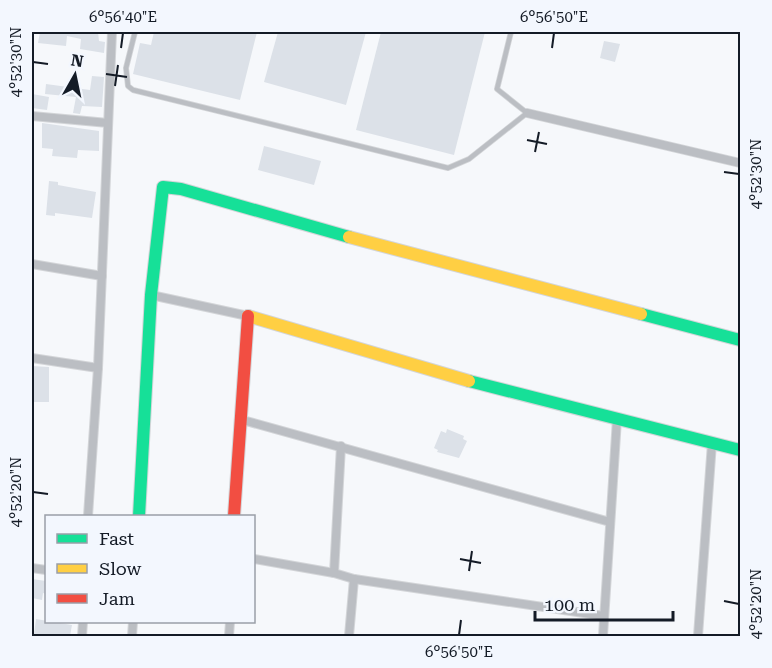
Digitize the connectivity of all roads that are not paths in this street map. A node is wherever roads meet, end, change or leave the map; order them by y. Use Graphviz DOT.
graph roads {
  1 [pos="112,32"];
  2 [pos="135,32"];
  3 [pos="511,32"];
  4 [pos="526,112"];
  5 [pos="32,117"];
  6 [pos="108,123"];
  7 [pos="741,163"];
  8 [pos="32,264"];
  9 [pos="102,276"];
  10 [pos="151,295"];
  11 [pos="248,316"];
  12 [pos="741,340"];
  13 [pos="32,358"];
  14 [pos="98,368"];
  15 [pos="239,419"];
  16 [pos="616,419"];
  17 [pos="712,443"];
  18 [pos="341,446"];
  19 [pos="741,450"];
  20 [pos="88,515"];
  21 [pos="139,515"];
  22 [pos="234,515"];
  23 [pos="610,522"];
  24 [pos="255,559"];
  25 [pos="334,573"];
  26 [pos="354,579"];
  27 [pos="604,616"];
  28 [pos="349,636"];
  29 [pos="603,636"];
  30 [pos="698,636"];
  1 -- 6 [label="street"];
  2 -- 4 [label="lane"];
  3 -- 4 [label="lane"];
  4 -- 7 [label="street"];
  5 -- 6 [label="street"];
  6 -- 9 [label="street"];
  8 -- 9 [label="street"];
  9 -- 14 [label="street"];
  10 -- 11 [label="street"];
  10 -- 12 [label="street"];
  10 -- 21 [label="street"];
  11 -- 15 [label="street"];
  11 -- 16 [label="street"];
  13 -- 14 [label="street"];
  14 -- 20 [label="street"];
  15 -- 18 [label="street"];
  15 -- 22 [label="street"];
  16 -- 17 [label="street"];
  16 -- 23 [label="street"];
  17 -- 19 [label="street"];
  17 -- 30 [label="street"];
  18 -- 23 [label="street"];
  18 -- 25 [label="street"];
  23 -- 27 [label="street"];
  24 -- 25 [label="street"];
  25 -- 26 [label="street"];
  26 -- 27 [label="street"];
  26 -- 28 [label="street"];
  27 -- 29 [label="street"];
}
